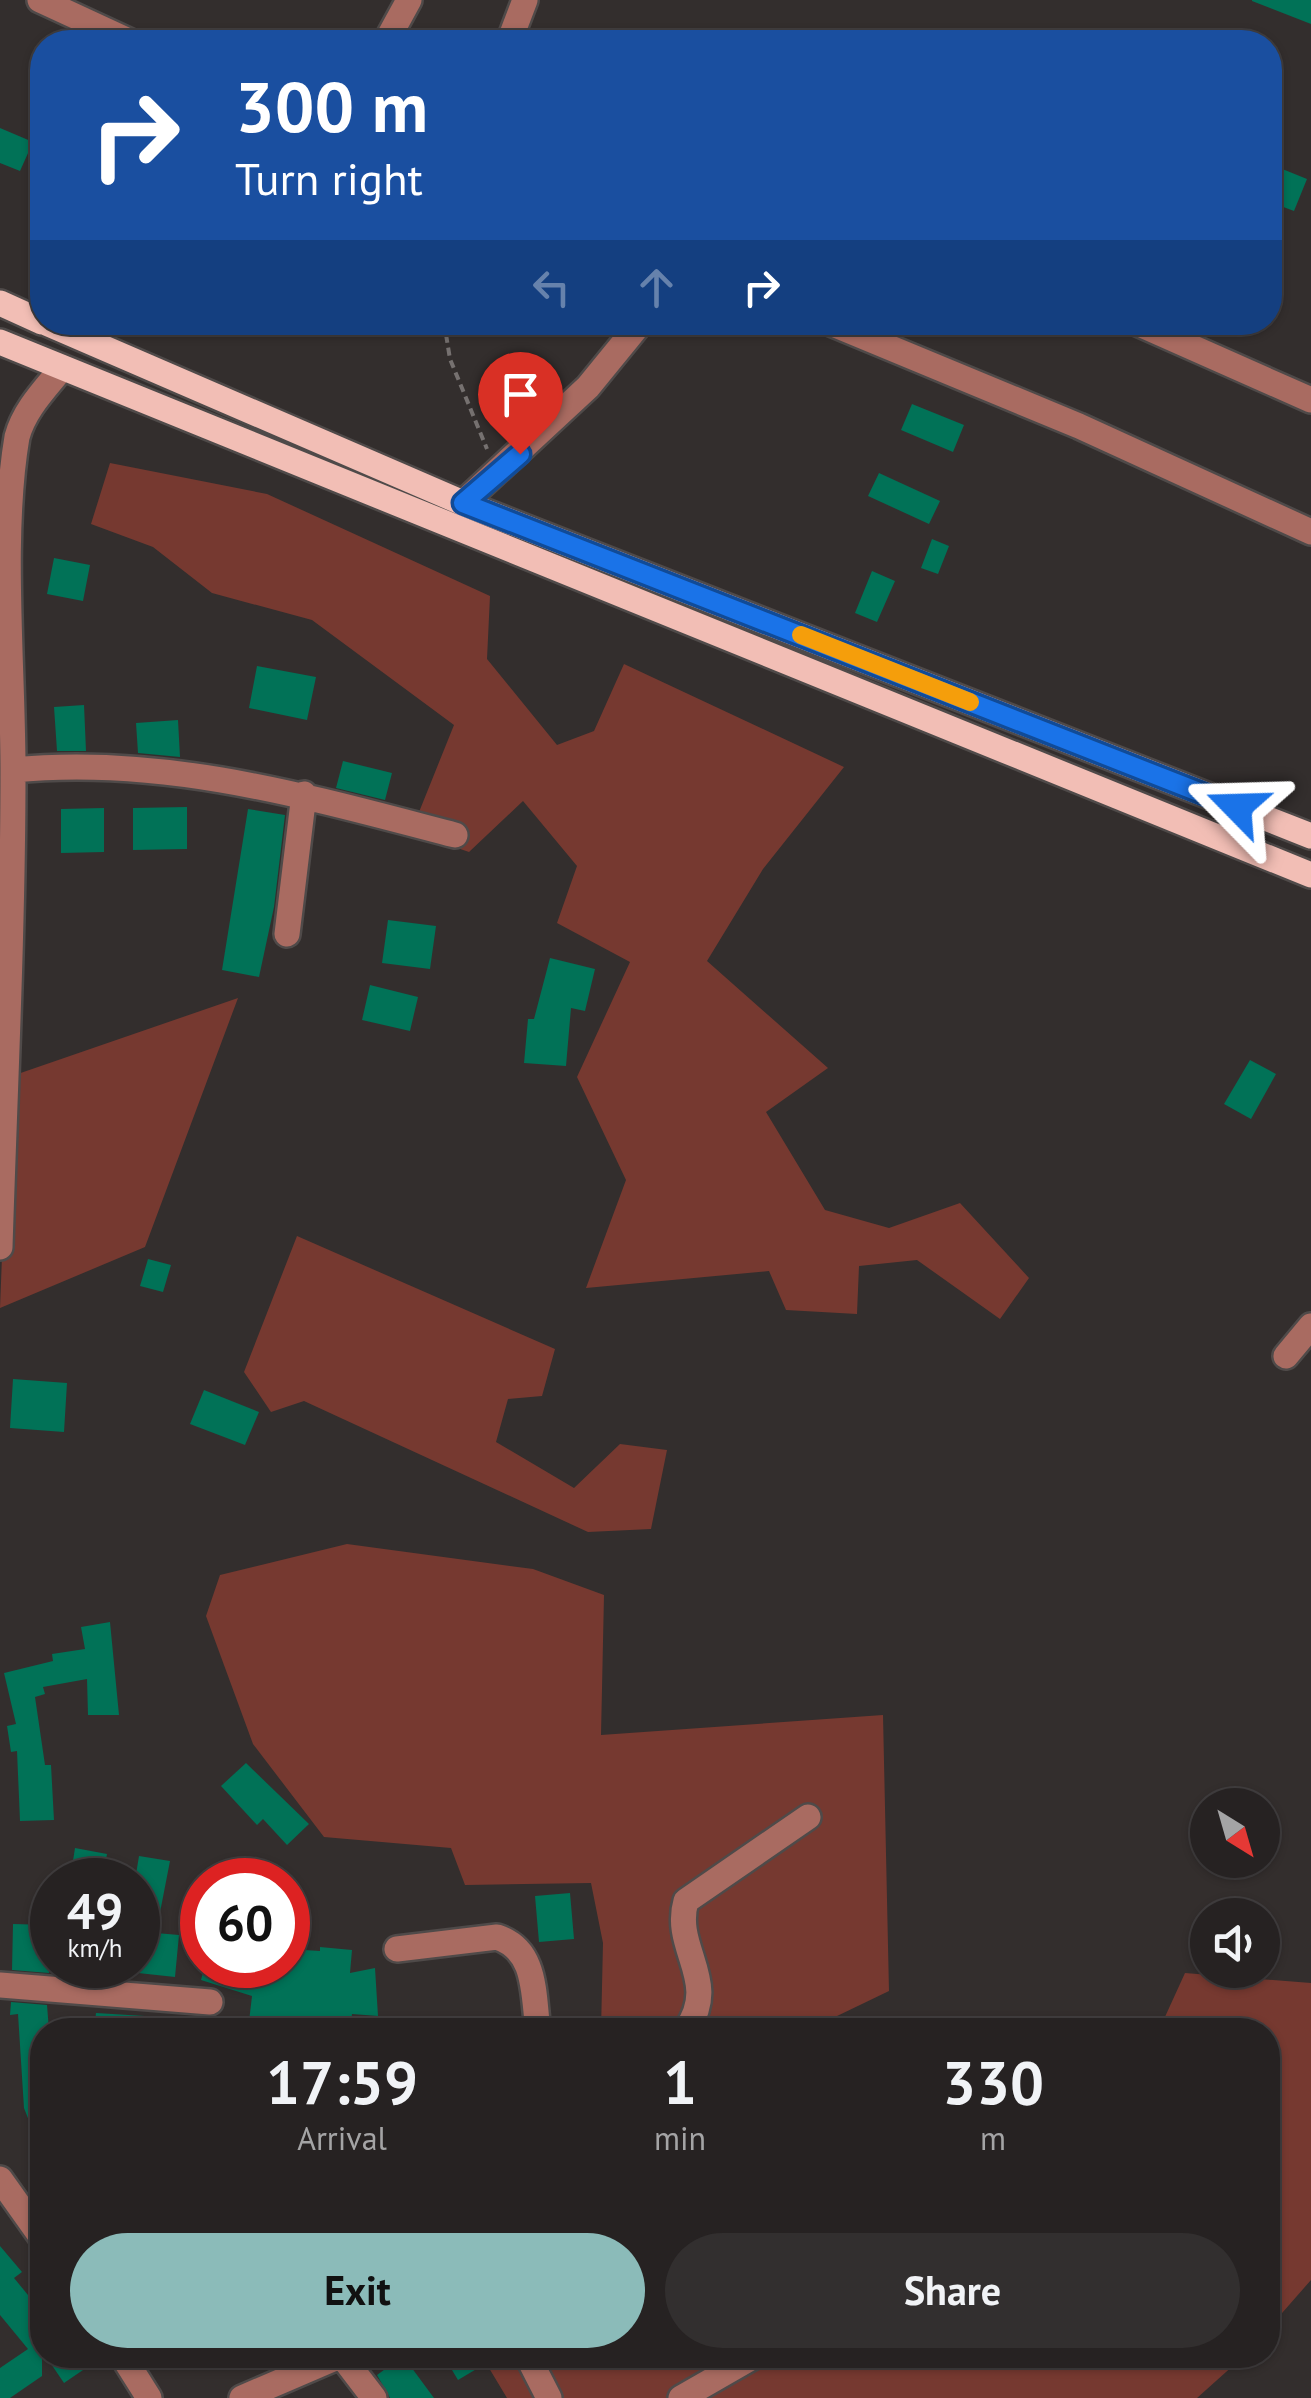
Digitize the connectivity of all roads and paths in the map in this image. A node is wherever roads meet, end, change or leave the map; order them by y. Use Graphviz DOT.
graph roads {
  1 [pos="40,0"];
  2 [pos="409,0"];
  3 [pos="525,0"];
  4 [pos="104,30"];
  5 [pos="393,30"];
  6 [pos="514,30"];
  7 [pos="0,304"];
  8 [pos="30,317"];
  9 [pos="73,335"];
  10 [pos="446,335"];
  11 [pos="630,335"];
  12 [pos="859,335"];
  13 [pos="1164,335"];
  14 [pos="0,342"];
  15 [pos="62,368"];
  16 [pos="1311,400"];
  17 [pos="488,450"];
  18 [pos="463,503"];
  19 [pos="4,512"];
  20 [pos="1311,532"];
  21 [pos="13,770"];
  22 [pos="304,794"];
  23 [pos="455,835"];
  24 [pos="1311,836"];
  25 [pos="1311,875"];
  26 [pos="287,934"];
  27 [pos="0,1239"];
  28 [pos="0,1247"];
  29 [pos="1311,1326"];
  30 [pos="1286,1356"];
  31 [pos="808,1817"];
  32 [pos="397,1949"];
  33 [pos="0,1985"];
  34 [pos="210,2002"];
  35 [pos="536,2018"];
  36 [pos="691,2018"];
  37 [pos="0,2179"];
  38 [pos="30,2221"];
  39 [pos="130,2368"];
  40 [pos="312,2368"];
  41 [pos="352,2368"];
  42 [pos="534,2368"];
  43 [pos="733,2368"];
  44 [pos="149,2398"];
  45 [pos="242,2398"];
  46 [pos="374,2398"];
  47 [pos="549,2398"];
  48 [pos="681,2398"];
  1 -- 4 [label="street"];
  2 -- 5 [label="street"];
  3 -- 6 [label="street"];
  7 -- 8 [label="main road"];
  9 -- 18 [label="main road"];
  10 -- 17 [label="path"];
  11 -- 18 [label="street"];
  12 -- 20 [label="street"];
  13 -- 16 [label="street"];
  14 -- 15 [label="main road"];
  15 -- 19 [label="street"];
  15 -- 25 [label="main road"];
  18 -- 24 [label="main road"];
  19 -- 21 [label="street"];
  21 -- 22 [label="street"];
  21 -- 27 [label="street"];
  22 -- 23 [label="street"];
  22 -- 26 [label="street"];
  27 -- 28 [label="street"];
  29 -- 30 [label="street"];
  31 -- 36 [label="street"];
  32 -- 35 [label="street"];
  33 -- 34 [label="street"];
  37 -- 38 [label="street"];
  39 -- 44 [label="street"];
  40 -- 45 [label="street"];
  41 -- 46 [label="street"];
  42 -- 47 [label="street"];
  43 -- 48 [label="street"];
}
